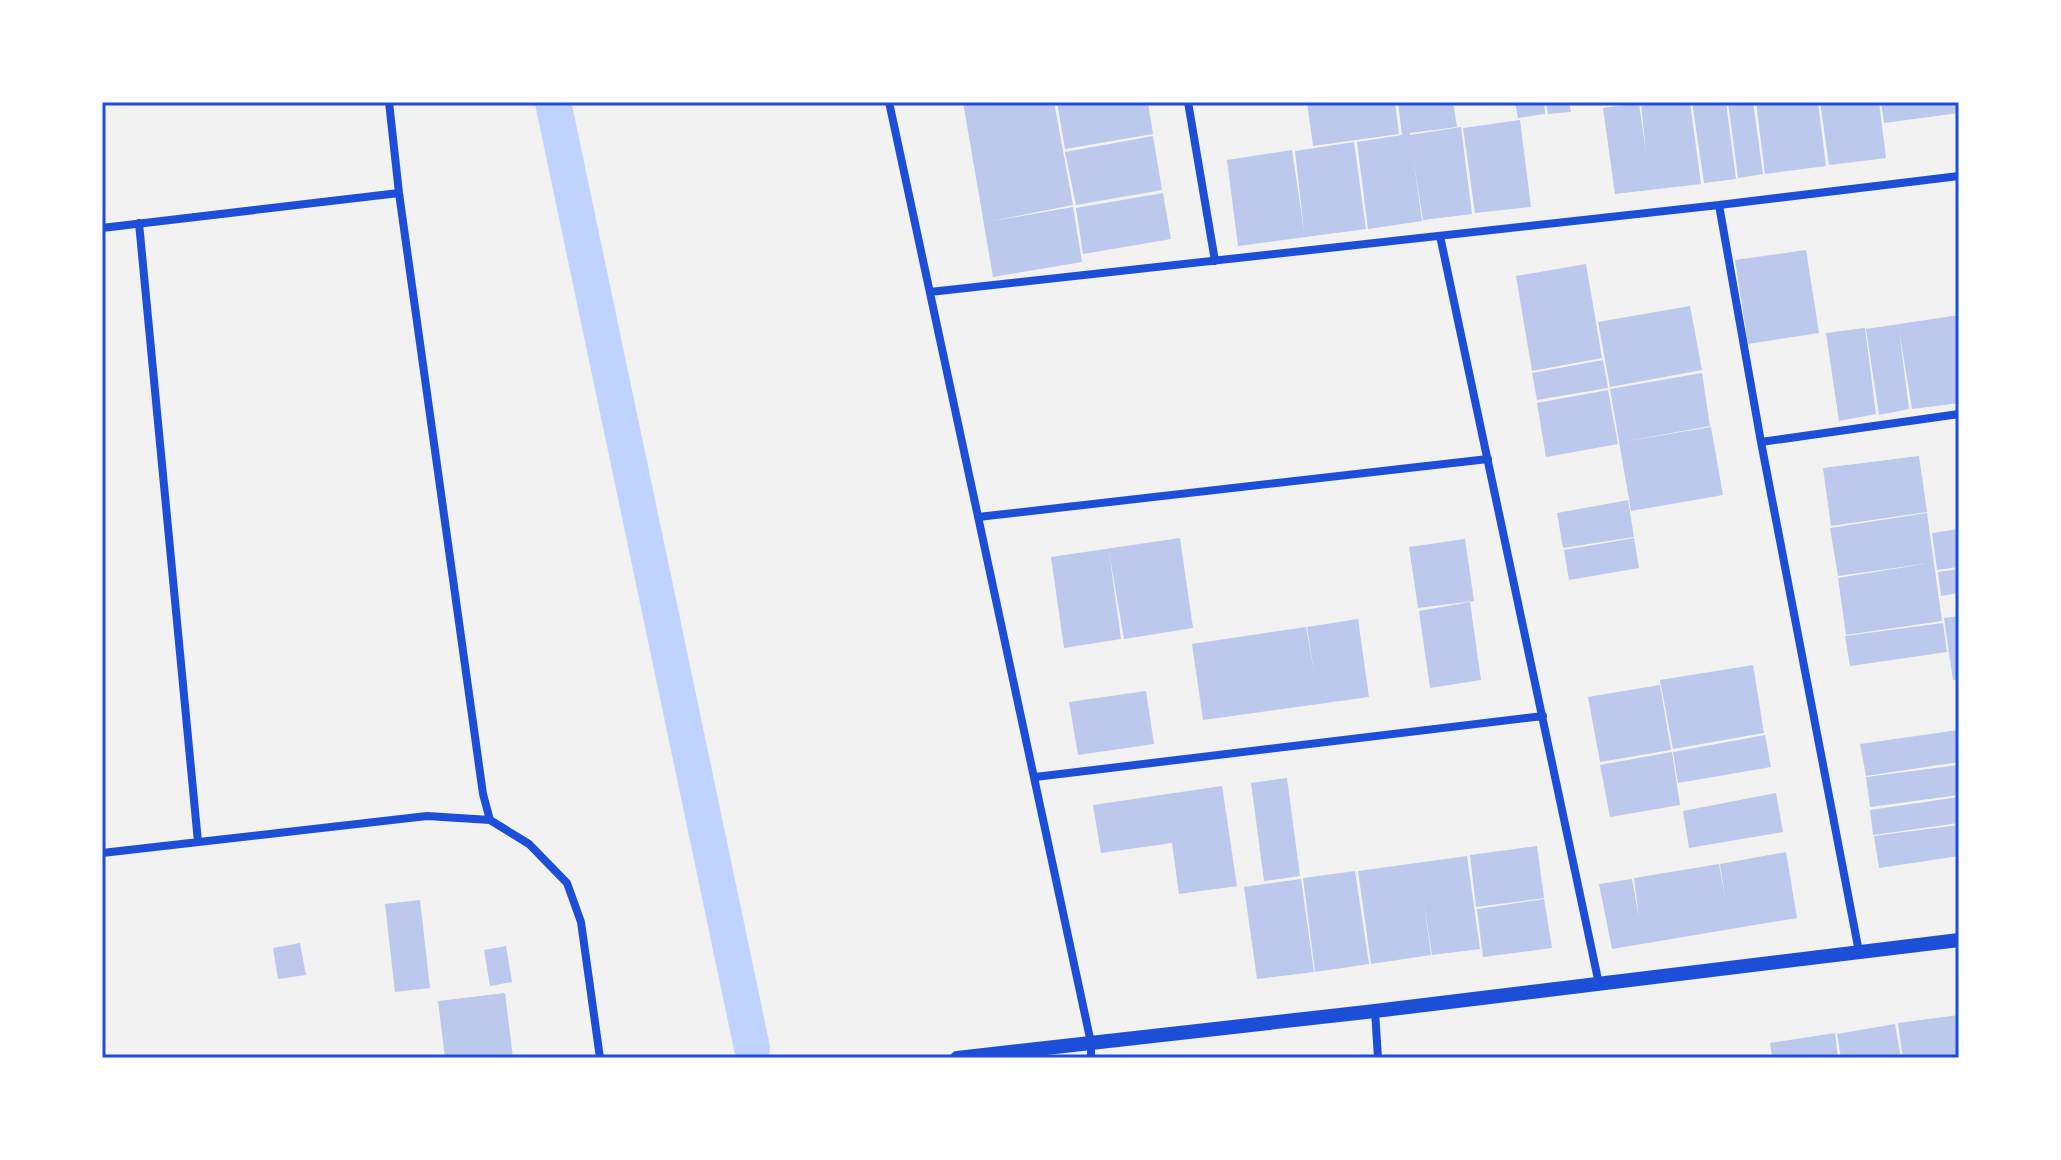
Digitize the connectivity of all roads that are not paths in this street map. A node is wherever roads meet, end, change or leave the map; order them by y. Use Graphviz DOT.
graph roads {
  1 [pos="389,102"];
  2 [pos="889,102"];
  3 [pos="1188,102"];
  4 [pos="1959,176"];
  5 [pos="399,193"];
  6 [pos="1719,205"];
  7 [pos="139,223"];
  8 [pos="102,228"];
  9 [pos="1440,236"];
  10 [pos="1215,261"];
  11 [pos="930,292"];
  12 [pos="1959,414"];
  13 [pos="1761,442"];
  14 [pos="1488,459"];
  15 [pos="978,517"];
  16 [pos="1543,716"];
  17 [pos="1035,777"];
  18 [pos="490,820"];
  19 [pos="198,842"];
  20 [pos="102,853"];
  21 [pos="1959,940"];
  22 [pos="1859,952"];
  23 [pos="1599,984"];
  24 [pos="1375,1011"];
  25 [pos="1091,1050"];
  26 [pos="600,1058"];
  27 [pos="957,1058"];
  28 [pos="1378,1058"];
  1 -- 5 [label="street"];
  2 -- 11 [label="street"];
  3 -- 10 [label="street"];
  4 -- 6 [label="street"];
  5 -- 7 [label="street"];
  5 -- 18 [label="street"];
  6 -- 9 [label="street"];
  6 -- 13 [label="street"];
  7 -- 8 [label="street"];
  7 -- 19 [label="street"];
  9 -- 10 [label="street"];
  9 -- 14 [label="street"];
  10 -- 11 [label="street"];
  11 -- 15 [label="street"];
  12 -- 13 [label="street"];
  13 -- 22 [label="street"];
  14 -- 15 [label="street"];
  14 -- 16 [label="street"];
  15 -- 17 [label="street"];
  16 -- 17 [label="street"];
  16 -- 23 [label="street"];
  17 -- 25 [label="street"];
  18 -- 19 [label="street"];
  18 -- 26 [label="street"];
  19 -- 20 [label="street"];
  21 -- 22 [label="street"];
  22 -- 23 [label="street"];
  23 -- 24 [label="street"];
  24 -- 25 [label="street"];
  24 -- 28 [label="street"];
  25 -- 27 [label="street"];
}
